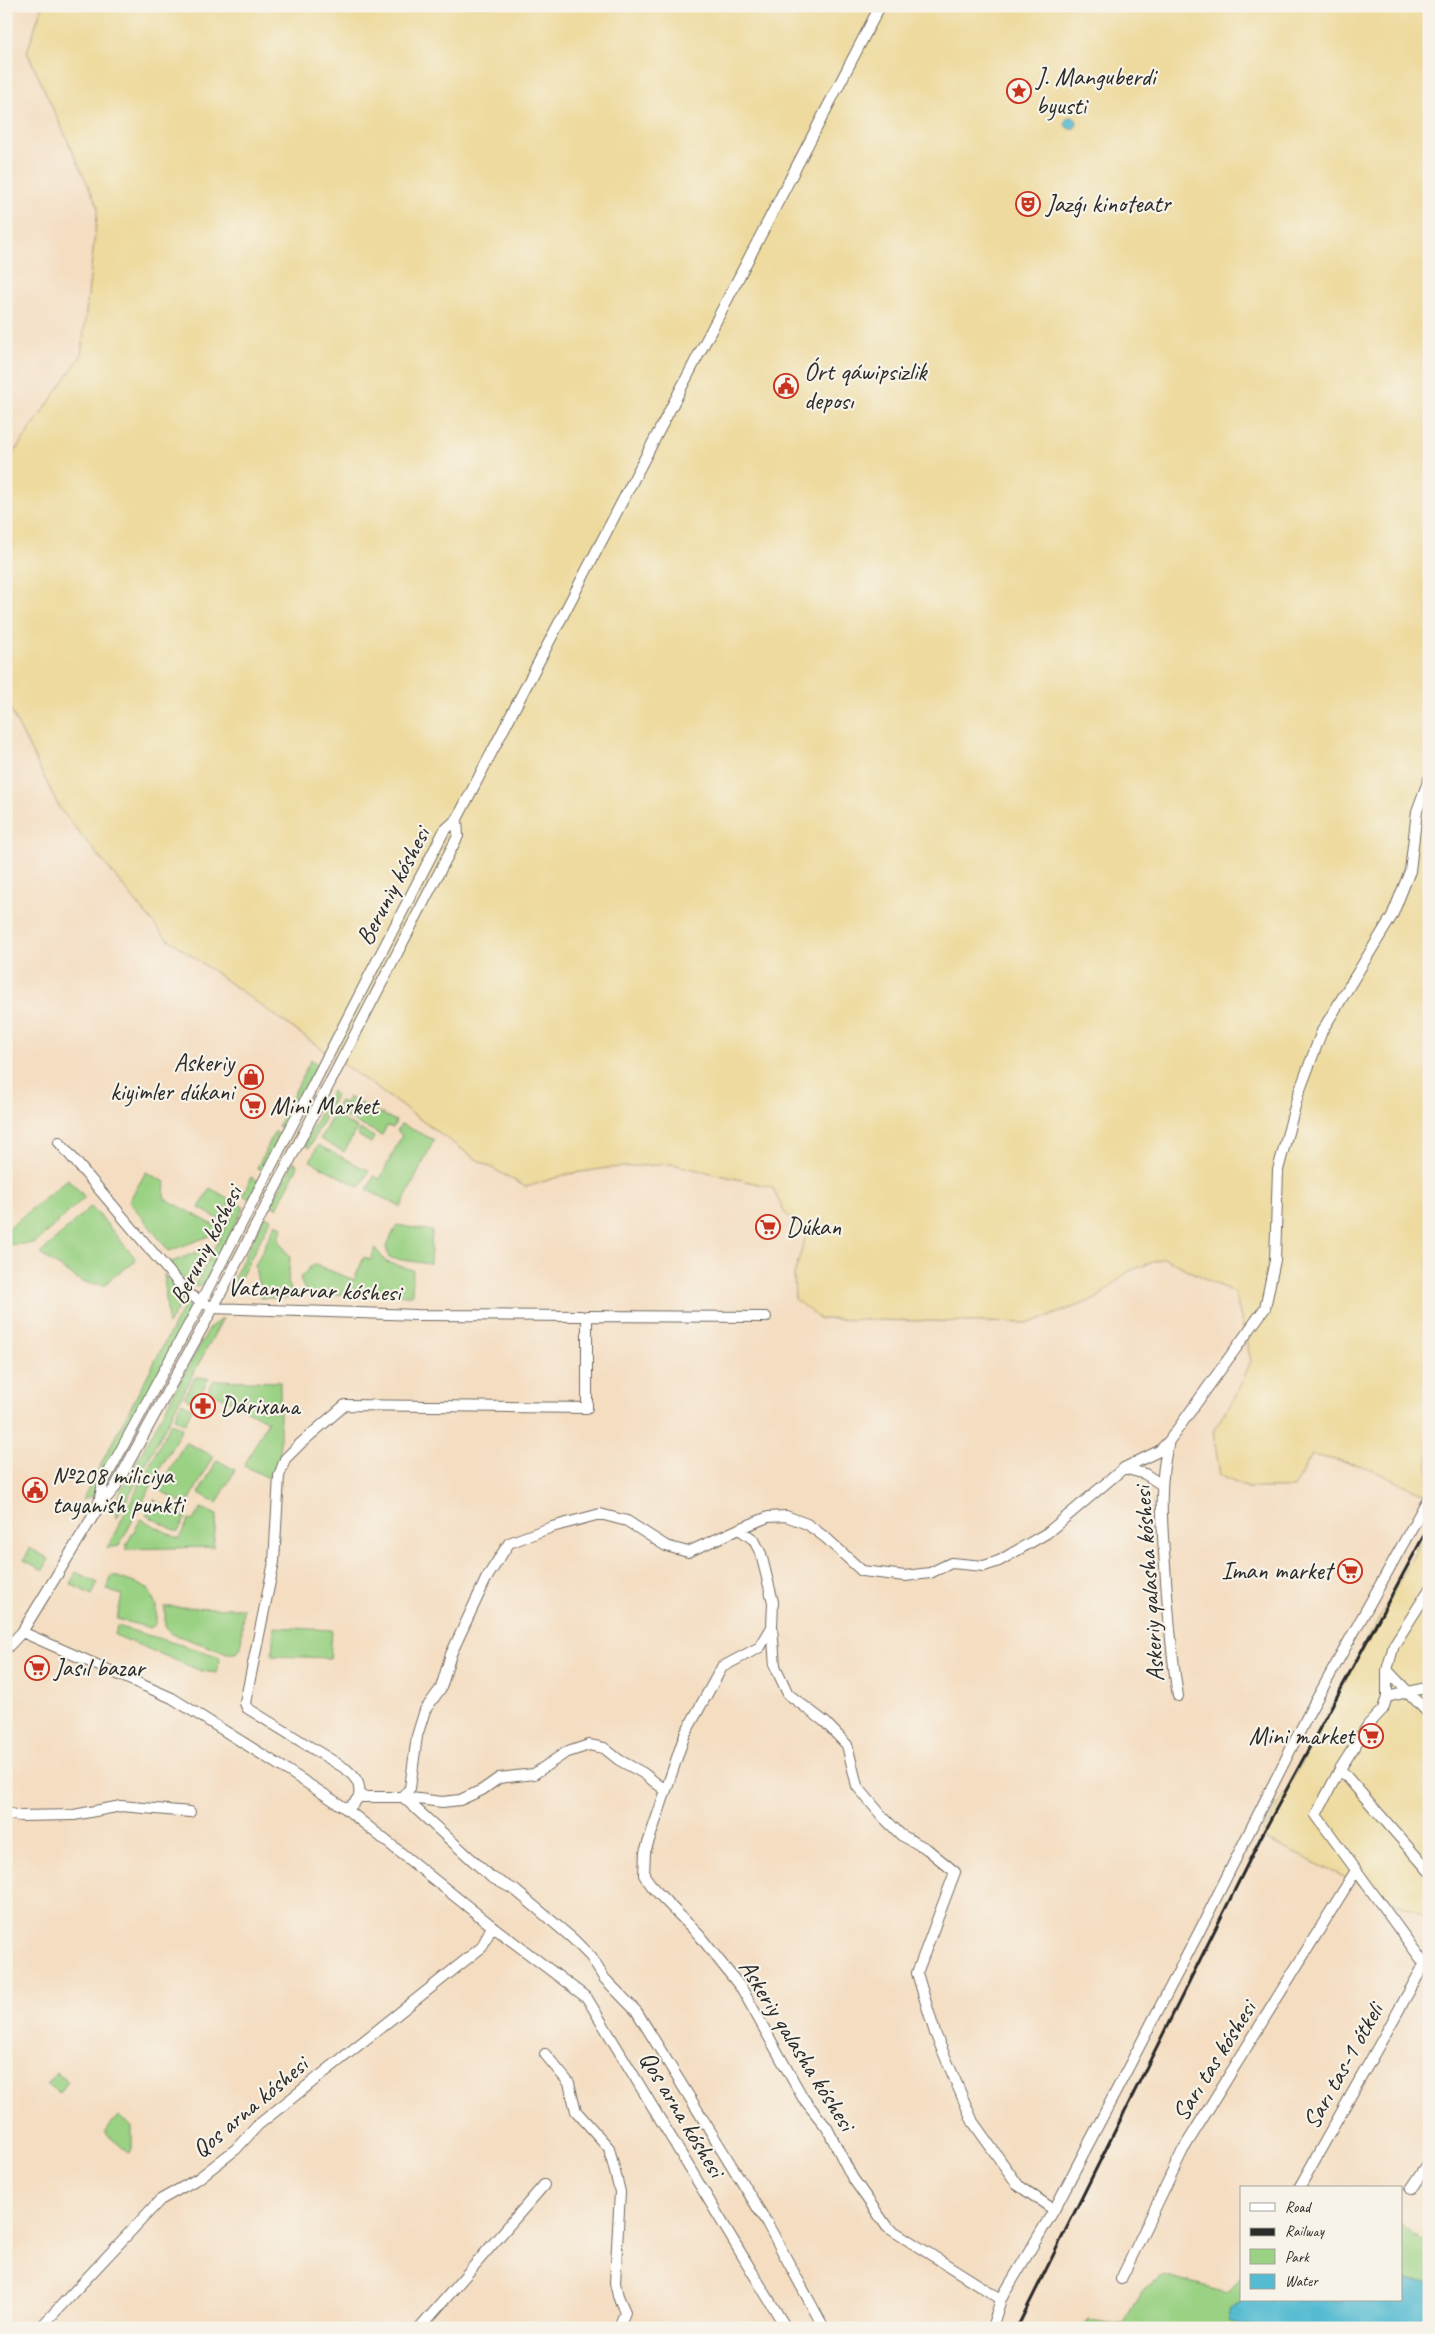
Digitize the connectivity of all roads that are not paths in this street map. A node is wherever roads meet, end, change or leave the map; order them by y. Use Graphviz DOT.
graph roads {
  1 [pos="880,6"];
  2 [pos="1429,780"];
  3 [pos="457,819"];
  4 [pos="375,966"];
  5 [pos="387,972"];
  6 [pos="59,1142"];
  7 [pos="201,1302"];
  8 [pos="213,1308"];
  9 [pos="584,1316"];
  10 [pos="766,1317"];
  11 [pos="1169,1441"];
  12 [pos="1124,1468"];
  13 [pos="1162,1485"];
  14 [pos="1429,1497"];
  15 [pos="98,1508"];
  16 [pos="739,1529"];
  17 [pos="1429,1590"];
  18 [pos="772,1627"];
  19 [pos="22,1632"];
  20 [pos="6,1649"];
  21 [pos="1387,1670"];
  22 [pos="1429,1687"];
  23 [pos="1406,1692"];
  24 [pos="1178,1696"];
  25 [pos="1387,1697"];
  26 [pos="1429,1714"];
  27 [pos="1340,1769"];
  28 [pos="665,1790"];
  29 [pos="359,1797"];
  30 [pos="403,1798"];
  31 [pos="346,1808"];
  32 [pos="190,1812"];
  33 [pos="6,1813"];
  34 [pos="1429,1871"];
  35 [pos="1355,1872"];
  36 [pos="492,1926"];
  37 [pos="1426,1968"];
  38 [pos="545,2054"];
  39 [pos="1429,2162"];
  40 [pos="544,2184"];
  41 [pos="1300,2186"];
  42 [pos="1411,2190"];
  43 [pos="1054,2210"];
  44 [pos="1120,2279"];
  45 [pos="1001,2299"];
  46 [pos="40,2328"];
  47 [pos="420,2328"];
  48 [pos="620,2328"];
  49 [pos="786,2328"];
  50 [pos="824,2328"];
  51 [pos="992,2328"];
  1 -- 3 [label="street"];
  2 -- 11 [label="street, Askeriy qalasha kóshesi"];
  3 -- 4 [label="street, Beruniy kóshesi"];
  3 -- 5 [label="street, Beruniy kóshesi"];
  4 -- 5 [label="street"];
  4 -- 7 [label="street, Beruniy kóshesi"];
  5 -- 8 [label="street, Beruniy kóshesi"];
  6 -- 7 [label="street, Vatanparvar kóshesi"];
  7 -- 8 [label="street, Vatanparvar kóshesi"];
  7 -- 15 [label="street, Beruniy kóshesi"];
  8 -- 9 [label="street, Vatanparvar kóshesi"];
  8 -- 15 [label="street, Beruniy kóshesi"];
  9 -- 10 [label="street, Vatanparvar kóshesi"];
  9 -- 29 [label="street"];
  11 -- 12 [label="street, Askeriy qalasha kóshesi"];
  11 -- 13 [label="street, Askeriy qalasha kóshesi"];
  12 -- 13 [label="street"];
  12 -- 16 [label="street, Askeriy qalasha kóshesi"];
  13 -- 24 [label="street, Askeriy qalasha kóshesi"];
  14 -- 43 [label="street"];
  15 -- 19 [label="street"];
  16 -- 18 [label="street"];
  16 -- 30 [label="street, Askeriy qalasha kóshesi"];
  17 -- 21 [label="street"];
  18 -- 28 [label="street, Askeriy qalasha kóshesi"];
  18 -- 43 [label="street"];
  19 -- 20 [label="street"];
  19 -- 31 [label="street, Qos arna kóshesi"];
  21 -- 23 [label="street"];
  21 -- 25 [label="street"];
  22 -- 23 [label="street"];
  23 -- 25 [label="street"];
  23 -- 26 [label="street"];
  25 -- 27 [label="street"];
  27 -- 34 [label="street"];
  27 -- 35 [label="street"];
  28 -- 30 [label="street"];
  28 -- 45 [label="street, Askeriy qalasha kóshesi"];
  29 -- 30 [label="street"];
  29 -- 31 [label="street"];
  30 -- 50 [label="street"];
  31 -- 36 [label="street, Qos arna kóshesi"];
  32 -- 33 [label="street"];
  35 -- 37 [label="street"];
  35 -- 44 [label="street, Sarı tas kóshesi"];
  36 -- 46 [label="street, Qos arna kóshesi"];
  36 -- 49 [label="street, Qos arna kóshesi"];
  37 -- 41 [label="street, Sarı tas-1 ótkeli"];
  38 -- 48 [label="street"];
  39 -- 42 [label="street"];
  40 -- 47 [label="street"];
  43 -- 45 [label="street"];
  45 -- 51 [label="street"];
}
